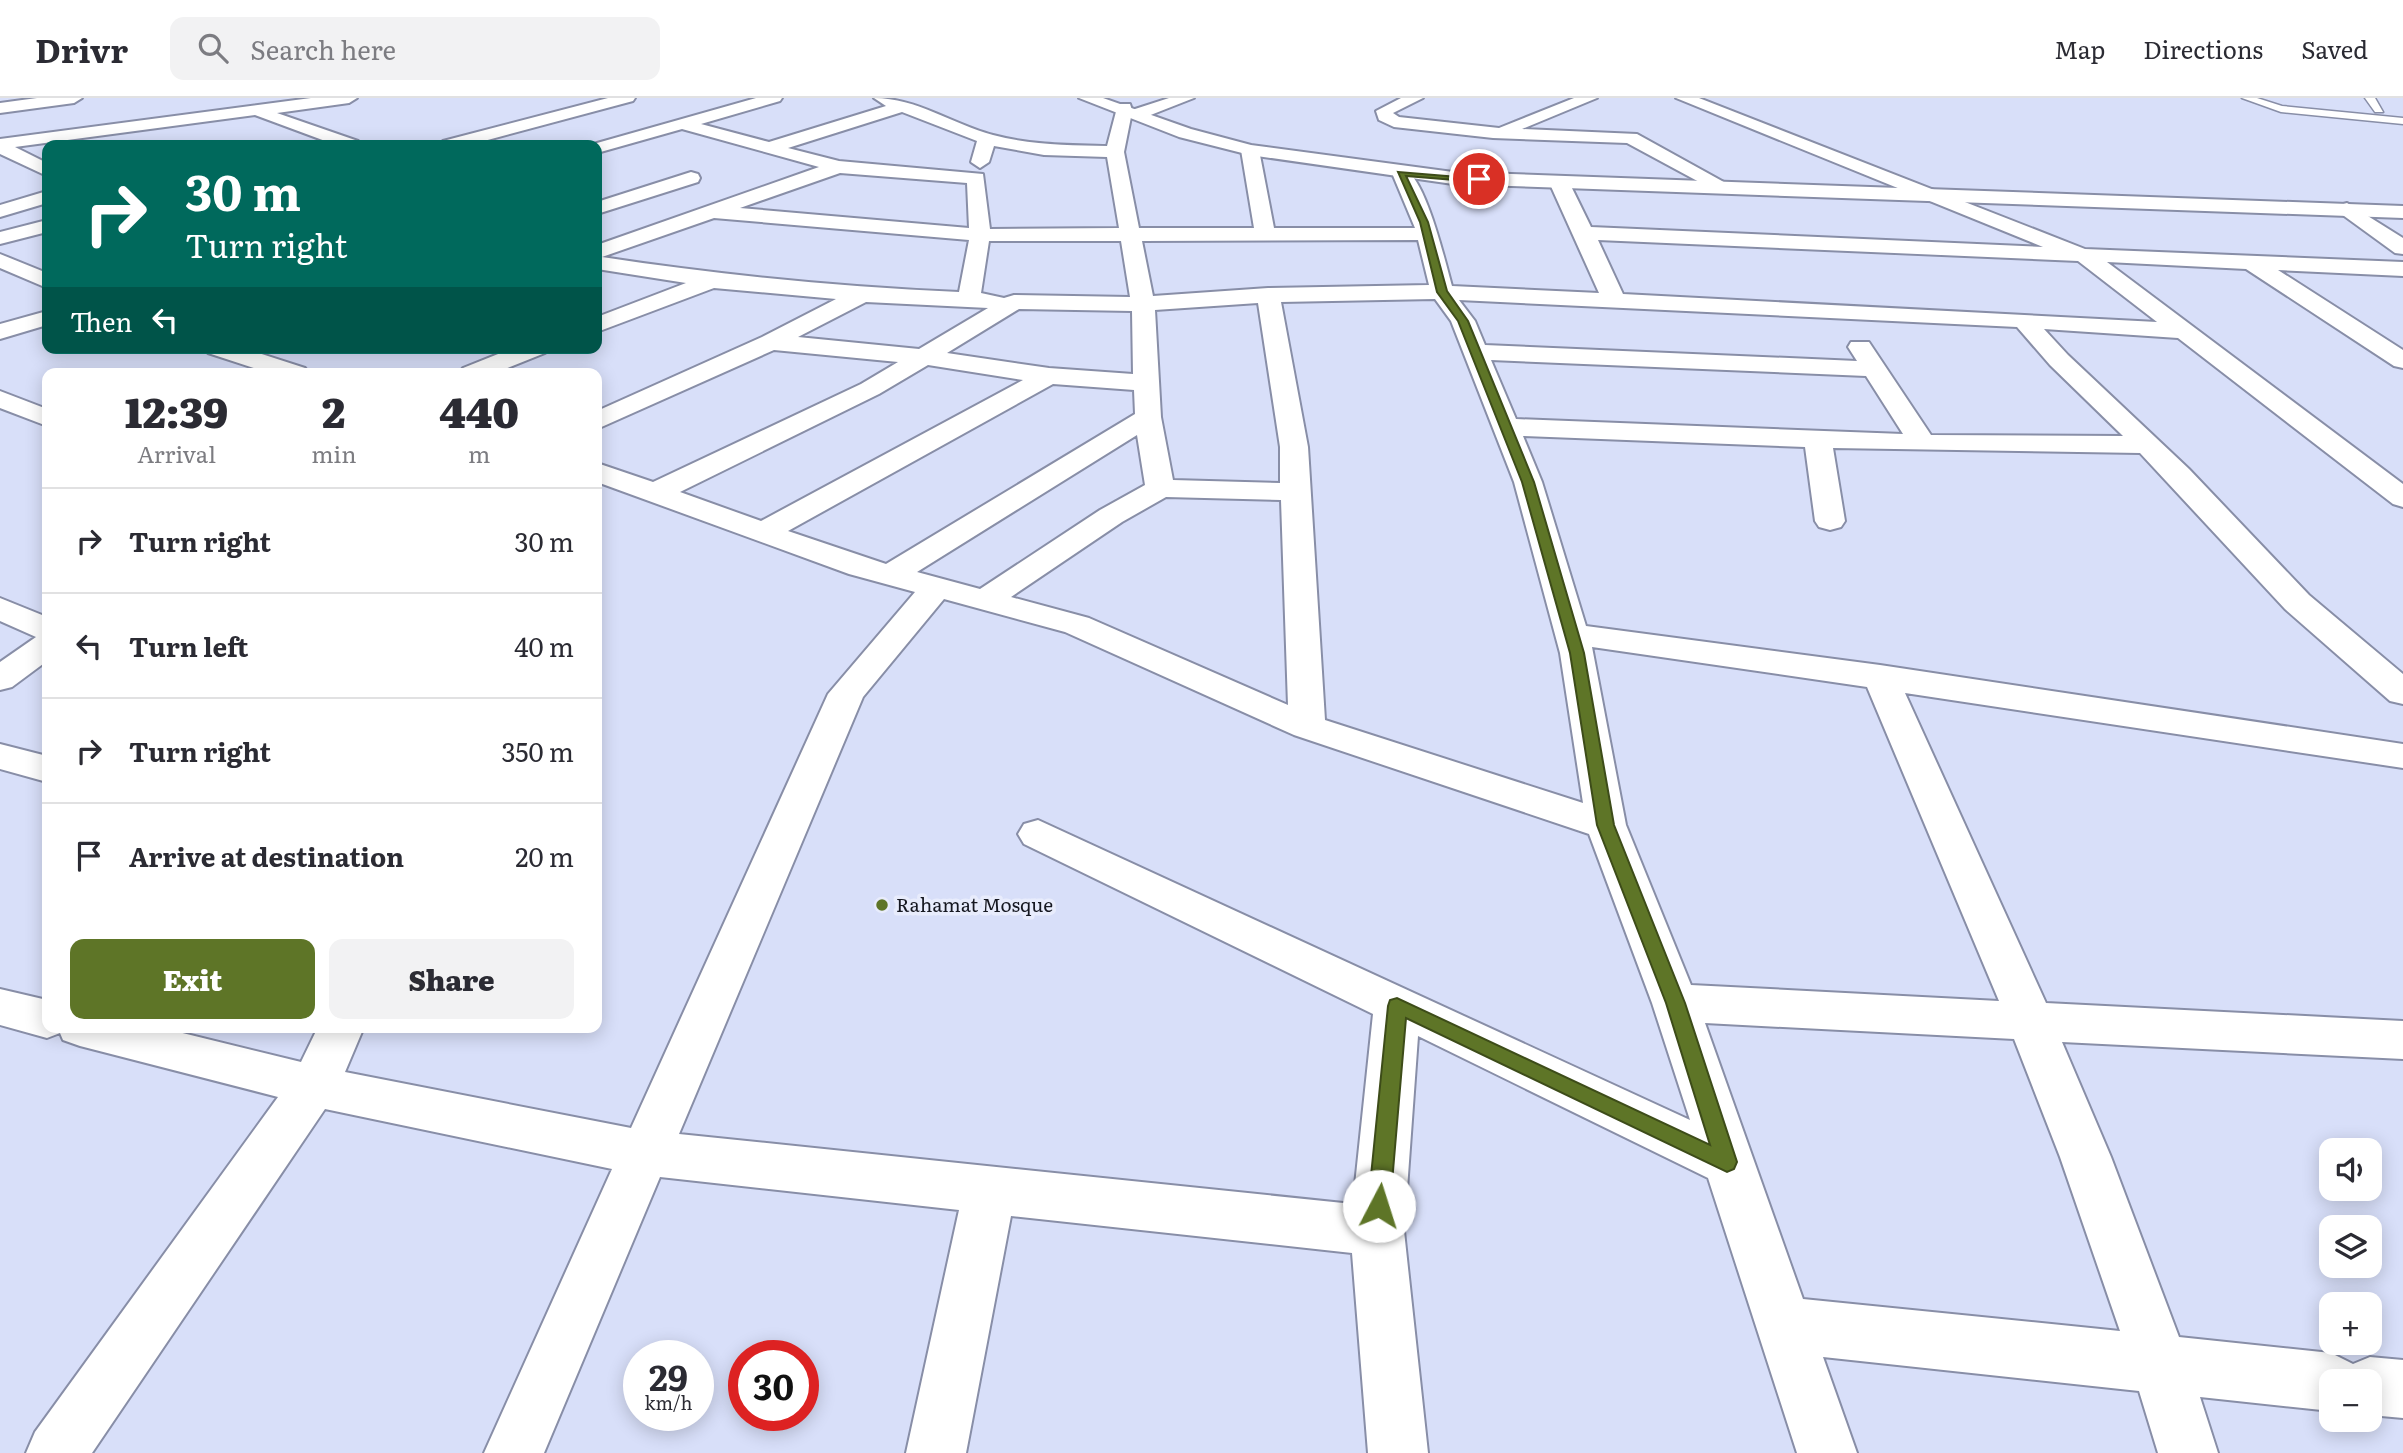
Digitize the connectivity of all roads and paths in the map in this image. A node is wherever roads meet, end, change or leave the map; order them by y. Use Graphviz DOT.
graph roads {
  1 [pos="74,98"];
  2 [pos="234,98"];
  3 [pos="349,98"];
  4 [pos="627,98"];
  5 [pos="774,98"];
  6 [pos="882,98"];
  7 [pos="1087,98"];
  8 [pos="1186,98"];
  9 [pos="1415,98"];
  10 [pos="1684,98"];
  11 [pos="2247,98"];
  12 [pos="2308,98"];
  13 [pos="2370,98"];
  14 [pos="554,102"];
  15 [pos="902,106"];
  16 [pos="0,108"];
  17 [pos="2379,110"];
  18 [pos="254,111"];
  19 [pos="579,111"];
  20 [pos="1131,111"];
  21 [pos="1593,111"];
  22 [pos="2321,114"];
  23 [pos="2403,121"];
  24 [pos="682,124"];
  25 [pos="118,129"];
  26 [pos="1493,133"];
  27 [pos="645,134"];
  28 [pos="1631,138"];
  29 [pos="987,139"];
  30 [pos="141,140"];
  31 [pos="338,140"];
  32 [pos="468,140"];
  33 [pos="0,146"];
  34 [pos="602,147"];
  35 [pos="769,148"];
  36 [pos="1250,150"];
  37 [pos="1115,152"];
  38 [pos="22,158"];
  39 [pos="0,163"];
  40 [pos="838,167"];
  41 [pos="42,169"];
  42 [pos="1401,173"];
  43 [pos="42,174"];
  44 [pos="691,178"];
  45 [pos="976,178"];
  46 [pos="24,180"];
  47 [pos="1559,182"];
  48 [pos="1721,187"];
  49 [pos="1928,194"];
  50 [pos="42,198"];
  51 [pos="602,206"];
  52 [pos="2347,209"];
  53 [pos="0,211"];
  54 [pos="716,212"];
  55 [pos="2403,212"];
  56 [pos="42,227"];
  57 [pos="1130,233"];
  58 [pos="1265,233"];
  59 [pos="1584,233"];
  60 [pos="1428,234"];
  61 [pos="980,235"];
  62 [pos="0,238"];
  63 [pos="2403,248"];
  64 [pos="602,250"];
  65 [pos="2085,256"];
  66 [pos="0,260"];
  67 [pos="2250,261"];
  68 [pos="602,264"];
  69 [pos="2403,269"];
  70 [pos="42,275"];
  71 [pos="42,275"];
  72 [pos="712,281"];
  73 [pos="0,285"];
  74 [pos="1442,292"];
  75 [pos="862,295"];
  76 [pos="1268,295"];
  77 [pos="969,298"];
  78 [pos="1014,302"];
  79 [pos="1615,302"];
  80 [pos="1143,304"];
  81 [pos="1839,313"];
  82 [pos="42,319"];
  83 [pos="2024,320"];
  84 [pos="602,323"];
  85 [pos="2179,331"];
  86 [pos="0,332"];
  87 [pos="771,342"];
  88 [pos="1475,352"];
  89 [pos="237,354"];
  90 [pos="521,354"];
  91 [pos="926,357"];
  92 [pos="2403,360"];
  93 [pos="299,362"];
  94 [pos="485,368"];
  95 [pos="1873,369"];
  96 [pos="1049,376"];
  97 [pos="1146,383"];
  98 [pos="0,399"];
  99 [pos="42,416"];
  100 [pos="1148,417"];
  101 [pos="602,419"];
  102 [pos="1506,427"];
  103 [pos="1818,439"];
  104 [pos="1923,443"];
  105 [pos="2147,445"];
  106 [pos="602,474"];
  107 [pos="1160,488"];
  108 [pos="1295,492"];
  109 [pos="654,493"];
  110 [pos="2403,498"];
  111 [pos="1830,521"];
  112 [pos="763,532"];
  113 [pos="891,575"];
  114 [pos="937,587"];
  115 [pos="985,600"];
  116 [pos="0,608"];
  117 [pos="42,628"];
  118 [pos="1572,634"];
  119 [pos="42,650"];
  120 [pos="1880,676"];
  121 [pos="0,679"];
  122 [pos="2403,693"];
  123 [pos="1307,727"];
  124 [pos="0,756"];
  125 [pos="2403,757"];
  126 [pos="42,768"];
  127 [pos="1606,825"];
  128 [pos="1038,834"];
  129 [pos="1675,1003"];
  130 [pos="1397,1006"];
  131 [pos="0,1007"];
  132 [pos="42,1018"];
  133 [pos="2032,1020"];
  134 [pos="104,1033"];
  135 [pos="338,1033"];
  136 [pos="2403,1040"];
  137 [pos="314,1086"];
  138 [pos="643,1153"];
  139 [pos="1727,1162"];
  140 [pos="990,1189"];
  141 [pos="1377,1231"];
  142 [pos="1784,1325"];
  143 [pos="2161,1363"];
  144 [pos="2319,1380"];
  145 [pos="2382,1387"];
  146 [pos="2403,1389"];
  147 [pos="56,1453"];
  148 [pos="514,1453"];
  149 [pos="936,1453"];
  150 [pos="1398,1453"];
  151 [pos="1827,1453"];
  152 [pos="2188,1453"];
  1 -- 16 [label="street"];
  2 -- 18 [label="street"];
  3 -- 18 [label="street"];
  4 -- 19 [label="street"];
  5 -- 24 [label="street"];
  6 -- 15 [label="street"];
  7 -- 20 [label="street"];
  8 -- 20 [label="street"];
  9 -- 26 [label="street"];
  10 -- 49 [label="street"];
  11 -- 22 [label="lane"];
  12 -- 22 [label="lane"];
  13 -- 17 [label="lane"];
  14 -- 19 [label="street"];
  15 -- 29 [label="street"];
  15 -- 35 [label="street"];
  18 -- 25 [label="street"];
  18 -- 31 [label="street"];
  19 -- 27 [label="street"];
  19 -- 32 [label="street"];
  20 -- 36 [label="street"];
  20 -- 37 [label="street"];
  21 -- 26 [label="street"];
  21 -- 28 [label="street"];
  22 -- 23 [label="lane"];
  24 -- 27 [label="street"];
  24 -- 35 [label="street"];
  25 -- 30 [label="street"];
  25 -- 33 [label="street"];
  26 -- 28 [label="street"];
  27 -- 34 [label="street"];
  28 -- 48 [label="street"];
  29 -- 37 [label="street"];
  29 -- 45 [label="street"];
  33 -- 38 [label="street"];
  35 -- 40 [label="street"];
  36 -- 42 [label="street"];
  36 -- 58 [label="street"];
  37 -- 57 [label="street"];
  38 -- 39 [label="street"];
  38 -- 41 [label="street"];
  40 -- 45 [label="street"];
  40 -- 54 [label="street"];
  42 -- 47 [label="street"];
  42 -- 60 [label="street"];
  43 -- 46 [label="street"];
  44 -- 51 [label="street"];
  45 -- 61 [label="street"];
  47 -- 48 [label="street"];
  47 -- 59 [label="street"];
  48 -- 49 [label="street"];
  49 -- 52 [label="street"];
  49 -- 65 [label="street"];
  50 -- 53 [label="street"];
  52 -- 55 [label="street"];
  52 -- 63 [label="street"];
  54 -- 61 [label="street"];
  54 -- 64 [label="street"];
  56 -- 62 [label="street"];
  57 -- 58 [label="street"];
  57 -- 61 [label="street"];
  57 -- 80 [label="street"];
  58 -- 60 [label="street"];
  59 -- 65 [label="street"];
  59 -- 79 [label="street"];
  60 -- 74 [label="street"];
  61 -- 77 [label="street"];
  65 -- 67 [label="street"];
  65 -- 85 [label="street"];
  66 -- 70 [label="street"];
  67 -- 69 [label="street"];
  67 -- 92 [label="street"];
  68 -- 72 [label="street"];
  71 -- 73 [label="street"];
  72 -- 75 [label="street"];
  72 -- 84 [label="street"];
  74 -- 76 [label="street"];
  74 -- 79 [label="street"];
  74 -- 88 [label="street"];
  75 -- 77 [label="street"];
  75 -- 87 [label="street"];
  76 -- 80 [label="street"];
  76 -- 108 [label="street"];
  77 -- 78 [label="street"];
  78 -- 80 [label="street"];
  78 -- 91 [label="street"];
  79 -- 81 [label="street"];
  80 -- 97 [label="street"];
  81 -- 83 [label="street"];
  81 -- 95 [label="street"];
  82 -- 86 [label="street"];
  83 -- 85 [label="street"];
  83 -- 105 [label="street"];
  85 -- 110 [label="street"];
  87 -- 91 [label="street"];
  87 -- 101 [label="street"];
  88 -- 95 [label="street"];
  88 -- 102 [label="street"];
  89 -- 93 [label="street"];
  90 -- 94 [label="street"];
  91 -- 96 [label="street"];
  91 -- 109 [label="street"];
  95 -- 104 [label="street"];
  96 -- 97 [label="street"];
  96 -- 112 [label="street"];
  97 -- 100 [label="street"];
  98 -- 99 [label="street"];
  100 -- 107 [label="street"];
  100 -- 113 [label="street"];
  102 -- 103 [label="street"];
  102 -- 118 [label="street"];
  103 -- 104 [label="street"];
  103 -- 111 [label="street"];
  104 -- 105 [label="street"];
  105 -- 122 [label="street"];
  106 -- 109 [label="street"];
  107 -- 108 [label="street"];
  107 -- 115 [label="street"];
  108 -- 123 [label="street"];
  109 -- 112 [label="street"];
  112 -- 113 [label="street"];
  113 -- 114 [label="street"];
  114 -- 115 [label="street"];
  114 -- 138 [label="street"];
  115 -- 123 [label="street"];
  116 -- 117 [label="street"];
  118 -- 120 [label="street"];
  118 -- 127 [label="street"];
  119 -- 121 [label="street"];
  120 -- 125 [label="street"];
  120 -- 133 [label="street"];
  123 -- 127 [label="street"];
  124 -- 126 [label="street"];
  127 -- 129 [label="street"];
  128 -- 130 [label="street"];
  129 -- 133 [label="street"];
  129 -- 139 [label="street"];
  130 -- 139 [label="street"];
  130 -- 141 [label="street"];
  131 -- 132 [label="street"];
  133 -- 136 [label="street"];
  133 -- 143 [label="street"];
  134 -- 137 [label="street"];
  135 -- 137 [label="street"];
  137 -- 138 [label="street"];
  137 -- 147 [label="street"];
  138 -- 140 [label="street"];
  138 -- 148 [label="street"];
  139 -- 142 [label="street"];
  140 -- 141 [label="street"];
  140 -- 149 [label="street"];
  141 -- 150 [label="street"];
  142 -- 143 [label="street"];
  142 -- 151 [label="street"];
  143 -- 144 [label="street"];
  143 -- 152 [label="street"];
  145 -- 146 [label="street"];
}
